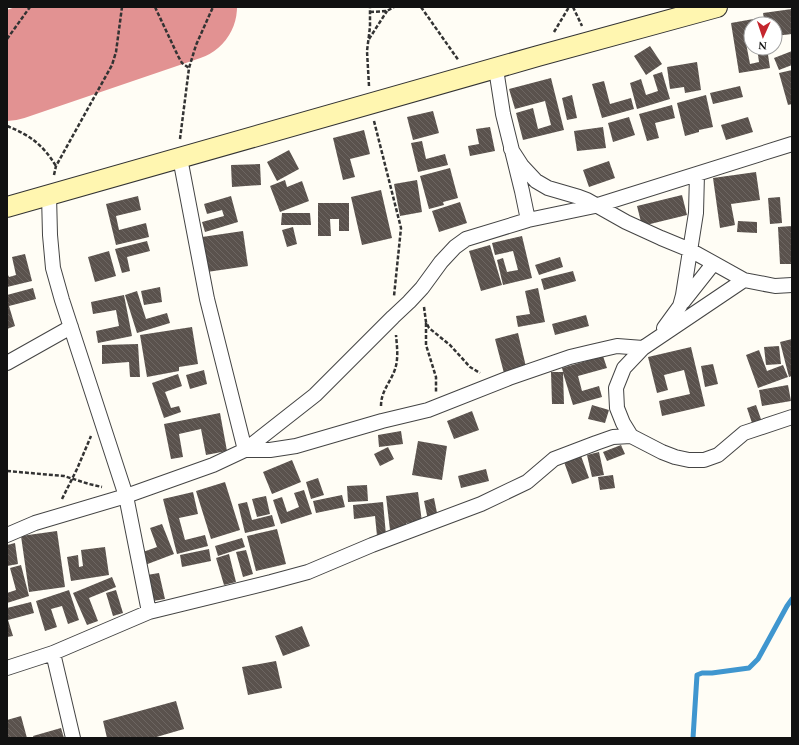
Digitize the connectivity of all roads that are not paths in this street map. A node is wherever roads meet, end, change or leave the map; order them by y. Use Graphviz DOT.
graph roads {
  1 [pos="717,7"];
  2 [pos="496,69"];
  3 [pos="792,144"];
  4 [pos="511,149"];
  5 [pos="180,158"];
  6 [pos="697,174"];
  7 [pos="49,195"];
  8 [pos="595,206"];
  9 [pos="7,207"];
  10 [pos="528,220"];
  11 [pos="690,250"];
  12 [pos="714,264"];
  13 [pos="744,280"];
  14 [pos="792,285"];
  15 [pos="680,306"];
  16 [pos="71,328"];
  17 [pos="648,345"];
  18 [pos="7,364"];
  19 [pos="792,417"];
  20 [pos="631,436"];
  21 [pos="245,450"];
  22 [pos="125,491"];
  23 [pos="7,535"];
  24 [pos="149,612"];
  25 [pos="53,653"];
  26 [pos="7,668"];
  27 [pos="73,738"];
  1 -- 2 [label="street"];
  2 -- 4 [label="street"];
  2 -- 5 [label="street"];
  3 -- 6 [label="street"];
  4 -- 8 [label="street"];
  4 -- 10 [label="street"];
  5 -- 7 [label="street"];
  5 -- 21 [label="street"];
  6 -- 8 [label="street"];
  6 -- 11 [label="street"];
  7 -- 9 [label="street"];
  7 -- 16 [label="street"];
  8 -- 10 [label="street"];
  8 -- 11 [label="street"];
  10 -- 21 [label="street"];
  11 -- 12 [label="street"];
  11 -- 15 [label="street"];
  12 -- 13 [label="street"];
  12 -- 15 [label="street"];
  13 -- 14 [label="street"];
  13 -- 17 [label="street"];
  15 -- 17 [label="street"];
  16 -- 18 [label="street"];
  16 -- 22 [label="street"];
  17 -- 20 [label="street"];
  17 -- 21 [label="street"];
  19 -- 20 [label="street"];
  20 -- 24 [label="street"];
  21 -- 22 [label="street"];
  22 -- 23 [label="street"];
  22 -- 24 [label="street"];
  24 -- 25 [label="street"];
  25 -- 26 [label="street"];
  25 -- 27 [label="street"];
}
